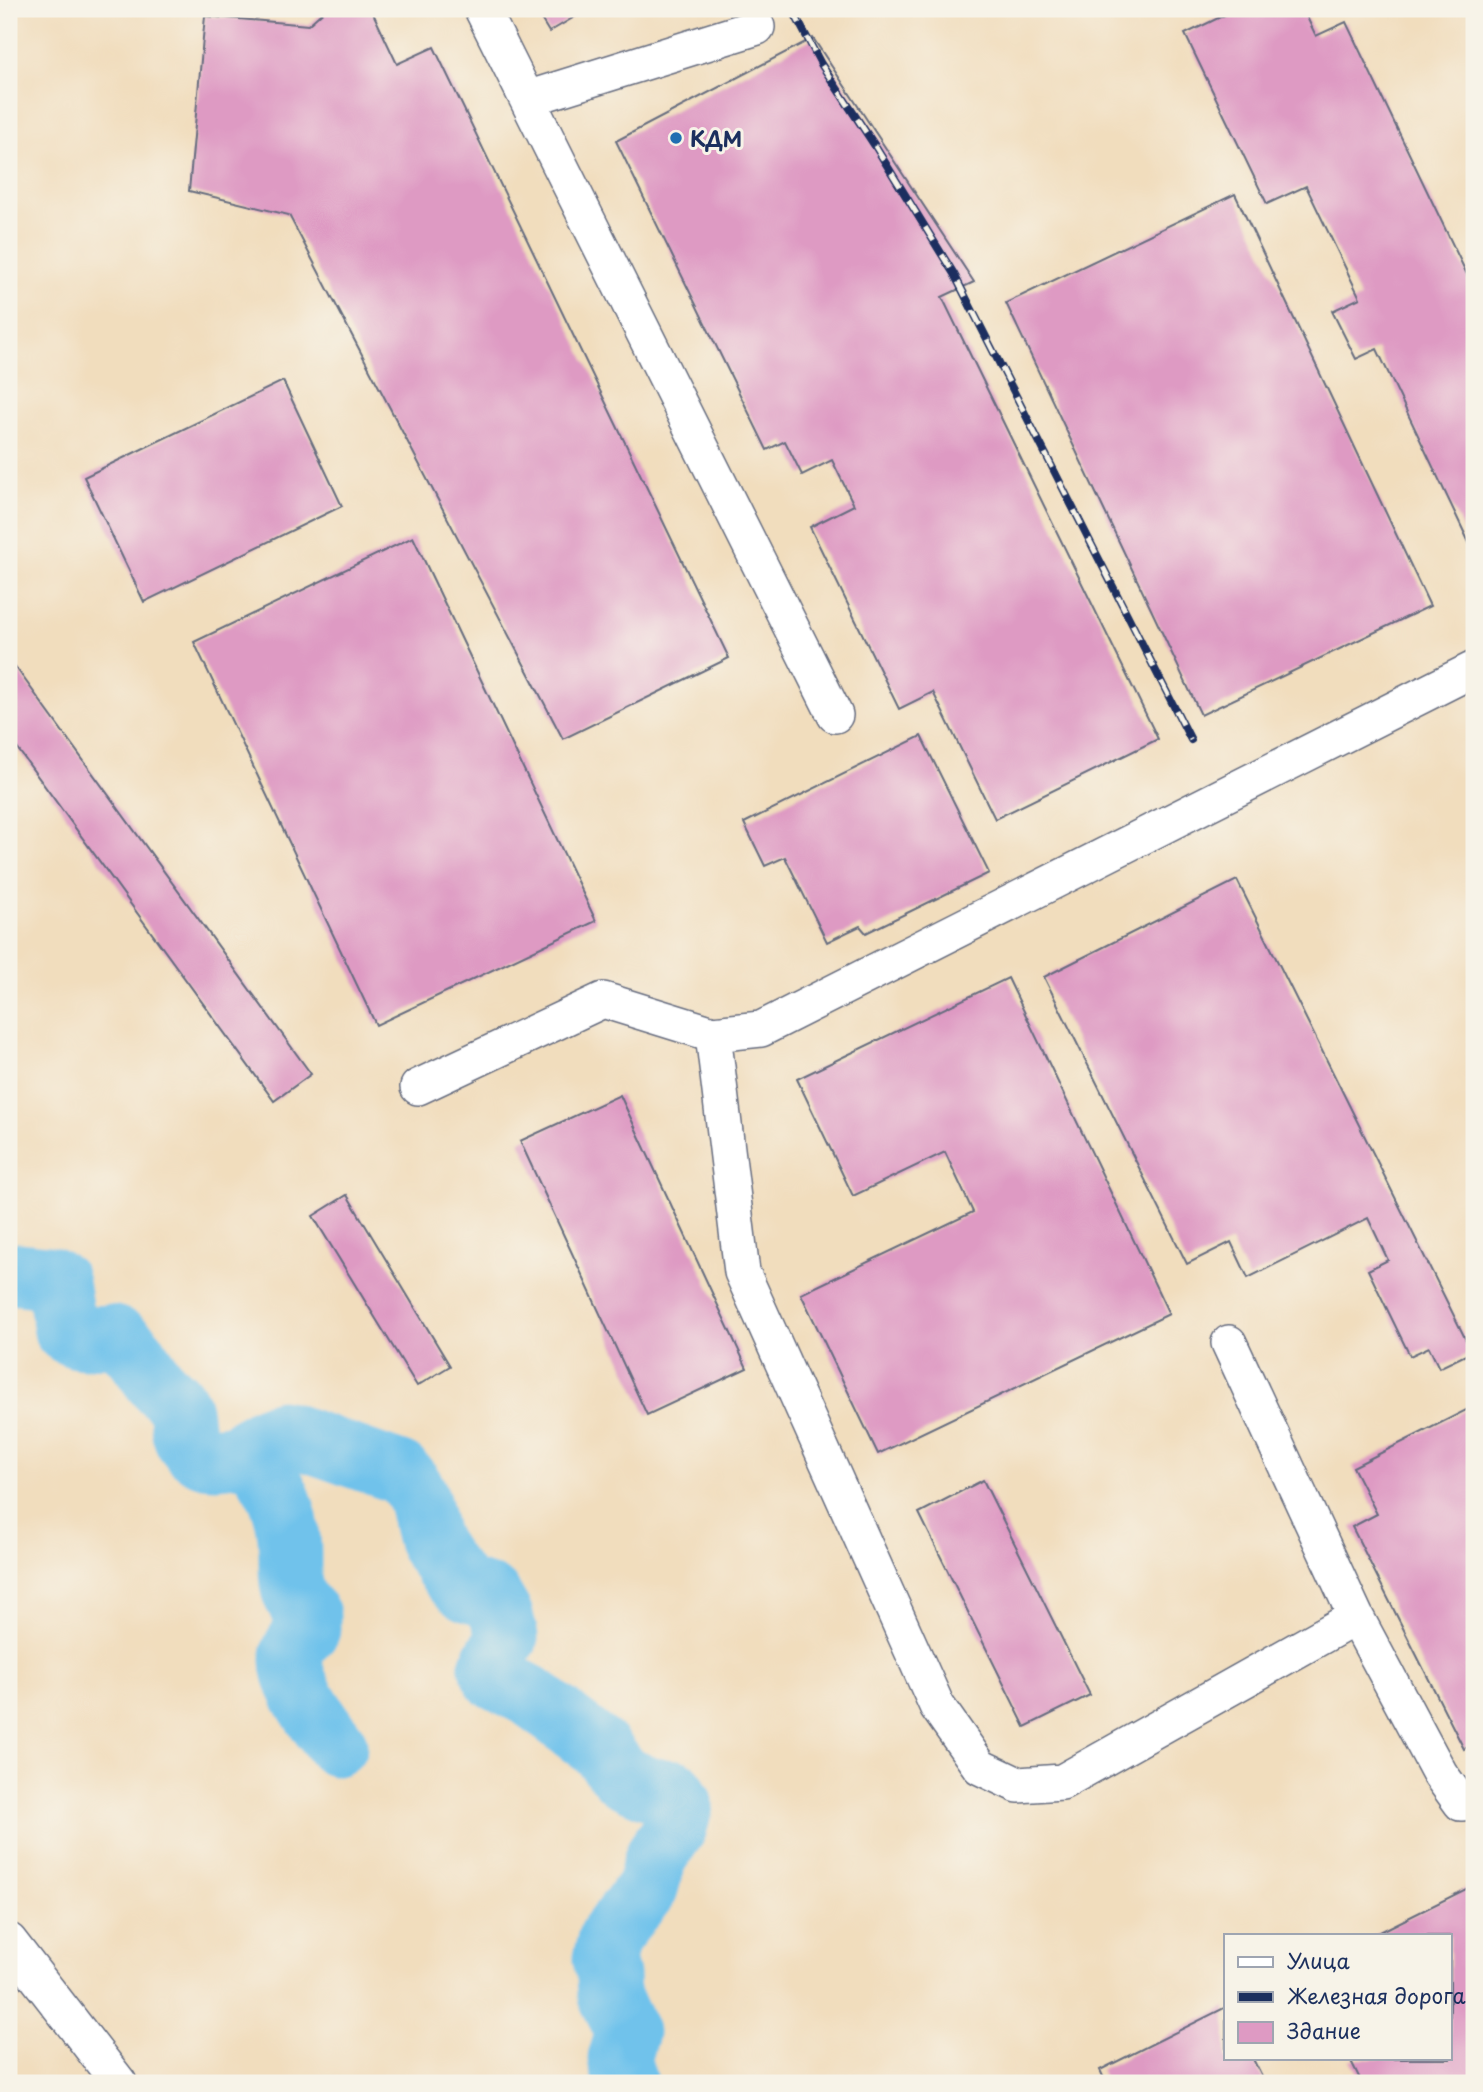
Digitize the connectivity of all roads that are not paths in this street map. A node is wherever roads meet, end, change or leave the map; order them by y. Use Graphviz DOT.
graph roads {
  1 [pos="482,9"];
  2 [pos="757,27"];
  3 [pos="527,99"];
  4 [pos="1474,669"];
  5 [pos="835,715"];
  6 [pos="713,1034"];
  7 [pos="418,1087"];
  8 [pos="1229,1343"];
  9 [pos="1356,1617"];
  10 [pos="1474,1801"];
  11 [pos="9,1941"];
  12 [pos="119,2083"];
  1 -- 3 [label="street"];
  2 -- 3 [label="street"];
  3 -- 5 [label="street"];
  4 -- 6 [label="street"];
  6 -- 7 [label="street"];
  6 -- 9 [label="street"];
  8 -- 9 [label="street"];
  9 -- 10 [label="street"];
  11 -- 12 [label="street"];
}
